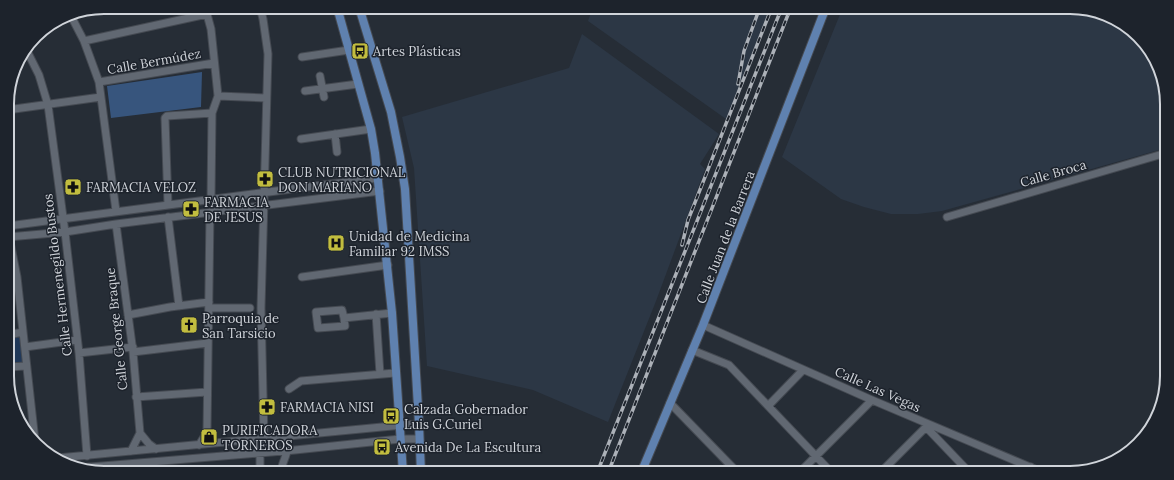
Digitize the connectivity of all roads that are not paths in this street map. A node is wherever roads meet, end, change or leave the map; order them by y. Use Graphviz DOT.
graph roads {
  1 [pos="207,14"];
  2 [pos="263,14"];
  3 [pos="339,14"];
  4 [pos="361,14"];
  5 [pos="823,14"];
  6 [pos="73,20"];
  7 [pos="84,41"];
  8 [pos="349,50"];
  9 [pos="29,54"];
  10 [pos="302,57"];
  11 [pos="214,63"];
  12 [pos="320,76"];
  13 [pos="99,82"];
  14 [pos="358,84"];
  15 [pos="322,89"];
  16 [pos="305,91"];
  17 [pos="218,96"];
  18 [pos="101,97"];
  19 [pos="324,97"];
  20 [pos="266,98"];
  21 [pos="48,105"];
  22 [pos="14,109"];
  23 [pos="212,113"];
  24 [pos="371,129"];
  25 [pos="335,134"];
  26 [pos="301,139"];
  27 [pos="337,152"];
  28 [pos="1160,155"];
  29 [pos="378,178"];
  30 [pos="380,190"];
  31 [pos="264,192"];
  32 [pos="211,200"];
  33 [pos="168,205"];
  34 [pos="264,205"];
  35 [pos="116,211"];
  36 [pos="210,212"];
  37 [pos="168,217"];
  38 [pos="947,217"];
  39 [pos="63,218"];
  40 [pos="14,223"];
  41 [pos="116,224"];
  42 [pos="65,232"];
  43 [pos="14,236"];
  44 [pos="14,264"];
  45 [pos="388,265"];
  46 [pos="302,277"];
  47 [pos="209,305"];
  48 [pos="179,306"];
  49 [pos="250,308"];
  50 [pos="392,313"];
  51 [pos="376,314"];
  52 [pos="128,315"];
  53 [pos="344,318"];
  54 [pos="703,325"];
  55 [pos="23,332"];
  56 [pos="14,334"];
  57 [pos="77,340"];
  58 [pos="208,343"];
  59 [pos="25,347"];
  60 [pos="133,350"];
  61 [pos="692,350"];
  62 [pos="79,353"];
  63 [pos="26,366"];
  64 [pos="14,367"];
  65 [pos="803,370"];
  66 [pos="395,373"];
  67 [pos="380,374"];
  68 [pos="289,389"];
  69 [pos="207,392"];
  70 [pos="136,397"];
  71 [pos="872,400"];
  72 [pos="670,403"];
  73 [pos="768,406"];
  74 [pos="419,424"];
  75 [pos="400,425"];
  76 [pos="928,426"];
  77 [pos="34,432"];
  78 [pos="207,432"];
  79 [pos="140,433"];
  80 [pos="285,437"];
  81 [pos="264,439"];
  82 [pos="400,439"];
  83 [pos="419,439"];
  84 [pos="215,443"];
  85 [pos="199,445"];
  86 [pos="156,449"];
  87 [pos="288,450"];
  88 [pos="131,451"];
  89 [pos="260,452"];
  90 [pos="87,456"];
  91 [pos="816,456"];
  92 [pos="65,457"];
  93 [pos="122,466"];
  94 [pos="260,466"];
  95 [pos="282,466"];
  96 [pos="402,466"];
  97 [pos="421,466"];
  98 [pos="644,466"];
  99 [pos="731,466"];
  100 [pos="806,466"];
  101 [pos="825,466"];
  102 [pos="887,466"];
  103 [pos="964,466"];
  104 [pos="1028,466"];
  1 -- 7 [label="street"];
  1 -- 11 [label="street"];
  2 -- 20 [label="street"];
  3 -- 8 [label="main road"];
  4 -- 74 [label="main road"];
  5 -- 54 [label="main road, Calle Juan de la Barrera"];
  6 -- 7 [label="street"];
  7 -- 13 [label="street"];
  8 -- 10 [label="street"];
  8 -- 14 [label="main road"];
  9 -- 21 [label="street, Calle Hermenegildo Bustos"];
  11 -- 13 [label="street, Calle Bermúdez"];
  11 -- 17 [label="street"];
  12 -- 15 [label="street"];
  13 -- 18 [label="street"];
  14 -- 15 [label="street"];
  14 -- 24 [label="main road"];
  15 -- 16 [label="street"];
  15 -- 19 [label="street"];
  17 -- 20 [label="street"];
  17 -- 23 [label="street"];
  18 -- 21 [label="street"];
  18 -- 35 [label="street"];
  20 -- 31 [label="street"];
  21 -- 22 [label="street"];
  21 -- 39 [label="street, Calle Hermenegildo Bustos"];
  23 -- 32 [label="street"];
  23 -- 33 [label="street"];
  24 -- 25 [label="street"];
  24 -- 29 [label="main road"];
  25 -- 26 [label="street"];
  25 -- 27 [label="street"];
  28 -- 38 [label="street, Calle Broca"];
  29 -- 30 [label="main road"];
  29 -- 31 [label="street"];
  30 -- 34 [label="street"];
  30 -- 45 [label="main road"];
  31 -- 32 [label="street"];
  31 -- 34 [label="street"];
  32 -- 33 [label="street"];
  33 -- 35 [label="street"];
  34 -- 36 [label="street"];
  34 -- 81 [label="street"];
  35 -- 39 [label="street"];
  36 -- 37 [label="street"];
  36 -- 47 [label="street"];
  37 -- 41 [label="street"];
  37 -- 48 [label="street"];
  39 -- 40 [label="street"];
  39 -- 42 [label="street, Calle Hermenegildo Bustos"];
  41 -- 42 [label="street"];
  41 -- 52 [label="street, Calle George Braque"];
  42 -- 43 [label="street"];
  42 -- 57 [label="street, Calle Hermenegildo Bustos"];
  44 -- 55 [label="street"];
  45 -- 46 [label="street"];
  45 -- 50 [label="main road"];
  47 -- 48 [label="street"];
  47 -- 49 [label="street"];
  47 -- 58 [label="street"];
  48 -- 52 [label="street"];
  50 -- 51 [label="street"];
  50 -- 66 [label="main road"];
  51 -- 53 [label="street"];
  51 -- 67 [label="street"];
  52 -- 60 [label="street, Calle George Braque"];
  53 -- 53 [label="street"];
  54 -- 61 [label="main road, Calle Juan de la Barrera"];
  54 -- 65 [label="street, Calle Las Vegas"];
  55 -- 56 [label="street"];
  55 -- 59 [label="street"];
  57 -- 59 [label="street"];
  57 -- 62 [label="street, Calle Hermenegildo Bustos"];
  58 -- 60 [label="street"];
  58 -- 69 [label="street"];
  59 -- 63 [label="street"];
  60 -- 62 [label="street"];
  60 -- 70 [label="street, Calle George Braque"];
  61 -- 72 [label="main road, Calle Juan de la Barrera"];
  61 -- 73 [label="street"];
  62 -- 90 [label="street, Calle Hermenegildo Bustos"];
  63 -- 64 [label="street"];
  63 -- 77 [label="street"];
  65 -- 71 [label="street, Calle Las Vegas"];
  65 -- 73 [label="street"];
  66 -- 67 [label="street"];
  66 -- 75 [label="main road"];
  67 -- 68 [label="street"];
  69 -- 70 [label="street"];
  69 -- 78 [label="street"];
  70 -- 79 [label="street, Calle George Braque"];
  71 -- 76 [label="street, Calle Las Vegas"];
  71 -- 91 [label="street"];
  72 -- 98 [label="main road, Calle Juan de la Barrera"];
  72 -- 99 [label="street"];
  73 -- 91 [label="street"];
  74 -- 75 [label="street"];
  74 -- 83 [label="main road"];
  75 -- 80 [label="street"];
  75 -- 82 [label="main road"];
  76 -- 102 [label="street"];
  76 -- 103 [label="street"];
  76 -- 104 [label="street, Calle Las Vegas"];
  78 -- 84 [label="street"];
  78 -- 85 [label="street"];
  79 -- 86 [label="street"];
  79 -- 88 [label="street"];
  80 -- 81 [label="street"];
  80 -- 87 [label="street"];
  81 -- 84 [label="street"];
  81 -- 89 [label="street"];
  82 -- 83 [label="street"];
  82 -- 87 [label="street"];
  82 -- 96 [label="main road"];
  83 -- 97 [label="main road"];
  84 -- 85 [label="street"];
  85 -- 86 [label="street"];
  86 -- 88 [label="street"];
  87 -- 89 [label="street"];
  87 -- 95 [label="street"];
  88 -- 90 [label="street"];
  89 -- 93 [label="street"];
  89 -- 94 [label="street"];
  90 -- 92 [label="street"];
  91 -- 100 [label="street"];
  91 -- 101 [label="street"];
}
